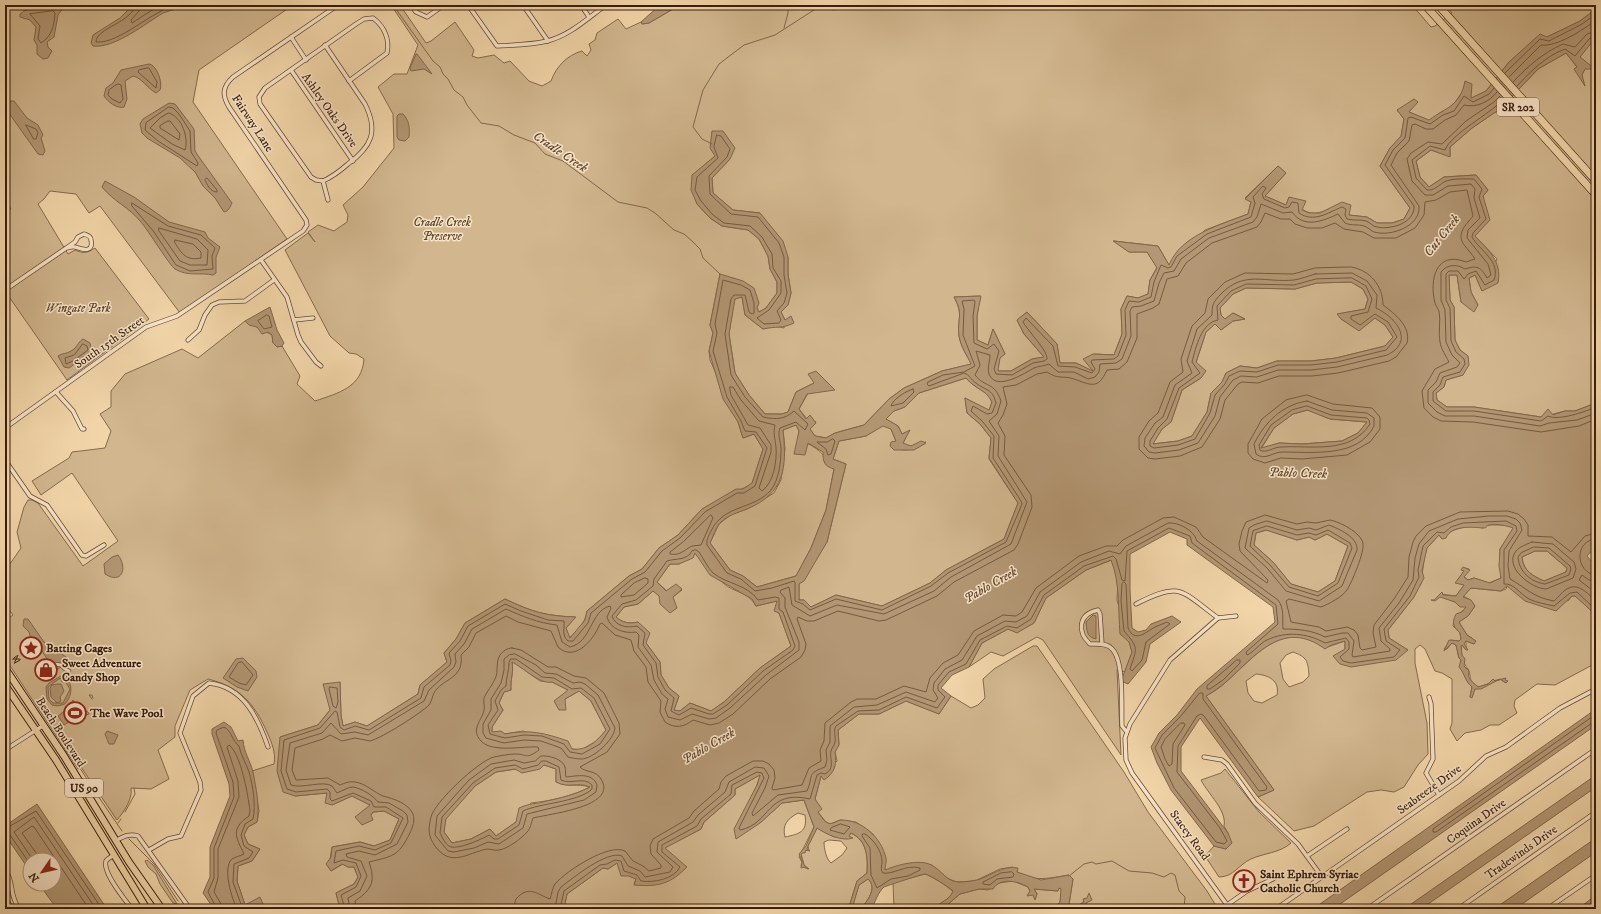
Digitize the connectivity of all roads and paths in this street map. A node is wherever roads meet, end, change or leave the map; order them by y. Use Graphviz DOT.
graph roads {
  1 [pos="338,5"];
  2 [pos="411,5"];
  3 [pos="444,5"];
  4 [pos="468,5"];
  5 [pos="523,5"];
  6 [pos="581,5"];
  7 [pos="606,5"];
  8 [pos="1425,5"];
  9 [pos="1438,5"];
  10 [pos="589,17"];
  11 [pos="291,37"];
  12 [pos="548,41"];
  13 [pos="325,45"];
  14 [pos="306,60"];
  15 [pos="291,70"];
  16 [pos="350,81"];
  17 [pos="353,161"];
  18 [pos="1596,181"];
  19 [pos="322,182"];
  20 [pos="1596,195"];
  21 [pos="328,200"];
  22 [pos="307,226"];
  23 [pos="76,239"];
  24 [pos="66,248"];
  25 [pos="78,248"];
  26 [pos="262,260"];
  27 [pos="274,280"];
  28 [pos="5,290"];
  29 [pos="313,318"];
  30 [pos="294,320"];
  31 [pos="188,340"];
  32 [pos="321,366"];
  33 [pos="56,392"];
  34 [pos="5,428"];
  35 [pos="84,429"];
  36 [pos="5,460"];
  37 [pos="104,545"];
  38 [pos="1136,604"];
  39 [pos="1236,616"];
  40 [pos="1218,618"];
  41 [pos="1102,644"];
  42 [pos="51,666"];
  43 [pos="5,668"];
  44 [pos="69,671"];
  45 [pos="65,676"];
  46 [pos="63,680"];
  47 [pos="5,684"];
  48 [pos="1594,690"];
  49 [pos="1429,697"];
  50 [pos="44,725"];
  51 [pos="36,729"];
  52 [pos="1126,731"];
  53 [pos="268,747"];
  54 [pos="1596,749"];
  55 [pos="5,750"];
  56 [pos="1204,758"];
  57 [pos="1438,795"];
  58 [pos="81,801"];
  59 [pos="1596,812"];
  60 [pos="1347,829"];
  61 [pos="115,840"];
  62 [pos="149,850"];
  63 [pos="114,855"];
  64 [pos="1307,856"];
  65 [pos="5,869"];
  66 [pos="1596,875"];
  67 [pos="1322,877"];
  68 [pos="1274,879"];
  69 [pos="150,894"];
  70 [pos="1227,905"];
  71 [pos="19,909"];
  72 [pos="132,909"];
  73 [pos="146,909"];
  74 [pos="162,909"];
  75 [pos="190,909"];
  76 [pos="1230,909"];
  77 [pos="1276,909"];
  78 [pos="1367,909"];
  79 [pos="1458,909"];
  80 [pos="1547,909"];
  1 -- 11 [label="street, Fairway Lane"];
  2 -- 3 [label="street"];
  4 -- 12 [label="street"];
  5 -- 12 [label="street"];
  6 -- 10 [label="street"];
  7 -- 10 [label="street"];
  8 -- 20 [label="highway, SR 202"];
  9 -- 18 [label="highway, SR 202"];
  10 -- 12 [label="street"];
  11 -- 14 [label="street"];
  11 -- 22 [label="street, Fairway Lane"];
  13 -- 14 [label="street"];
  13 -- 16 [label="street"];
  13 -- 16 [label="street"];
  14 -- 15 [label="street"];
  15 -- 17 [label="street, Ashley Oaks Drive"];
  15 -- 19 [label="street"];
  16 -- 17 [label="street"];
  17 -- 19 [label="street"];
  19 -- 21 [label="street"];
  22 -- 26 [label="street, South 15th Street"];
  23 -- 24 [label="street"];
  23 -- 25 [label="street"];
  23 -- 25 [label="street"];
  24 -- 25 [label="street"];
  24 -- 28 [label="street"];
  26 -- 27 [label="street"];
  26 -- 33 [label="street, South 15th Street"];
  27 -- 30 [label="street"];
  27 -- 31 [label="street"];
  29 -- 30 [label="street"];
  30 -- 32 [label="street"];
  33 -- 34 [label="street, South 15th Street"];
  33 -- 35 [label="street"];
  36 -- 37 [label="street"];
  38 -- 40 [label="street"];
  39 -- 40 [label="street"];
  40 -- 52 [label="street"];
  41 -- 41 [label="street"];
  41 -- 52 [label="street"];
  42 -- 44 [label="street"];
  43 -- 50 [label="highway, Beach Boulevard / US 90"];
  45 -- 46 [label="street"];
  47 -- 51 [label="highway, US 90"];
  48 -- 57 [label="street, Seabreeze Drive"];
  49 -- 57 [label="street"];
  50 -- 51 [label="street"];
  50 -- 61 [label="highway, Beach Boulevard / US 90"];
  51 -- 55 [label="street"];
  51 -- 58 [label="highway, US 90"];
  52 -- 70 [label="street, Stacey Road"];
  53 -- 62 [label="street"];
  54 -- 78 [label="street, Coquina Drive"];
  56 -- 64 [label="street"];
  57 -- 67 [label="street, Seabreeze Drive"];
  58 -- 61 [label="highway"];
  58 -- 63 [label="highway, US 90"];
  59 -- 79 [label="street, Tradewinds Drive"];
  60 -- 64 [label="street"];
  61 -- 62 [label="street"];
  61 -- 69 [label="highway, Beach Boulevard / US 90"];
  62 -- 75 [label="street"];
  63 -- 69 [label="highway"];
  63 -- 72 [label="street"];
  63 -- 73 [label="highway, US 90"];
  64 -- 67 [label="street"];
  65 -- 71 [label="street"];
  66 -- 80 [label="street"];
  67 -- 77 [label="street, Seabreeze Drive"];
  68 -- 70 [label="street"];
  69 -- 74 [label="highway, Beach Boulevard / US 90"];
  70 -- 76 [label="street, Stacey Road"];
}
